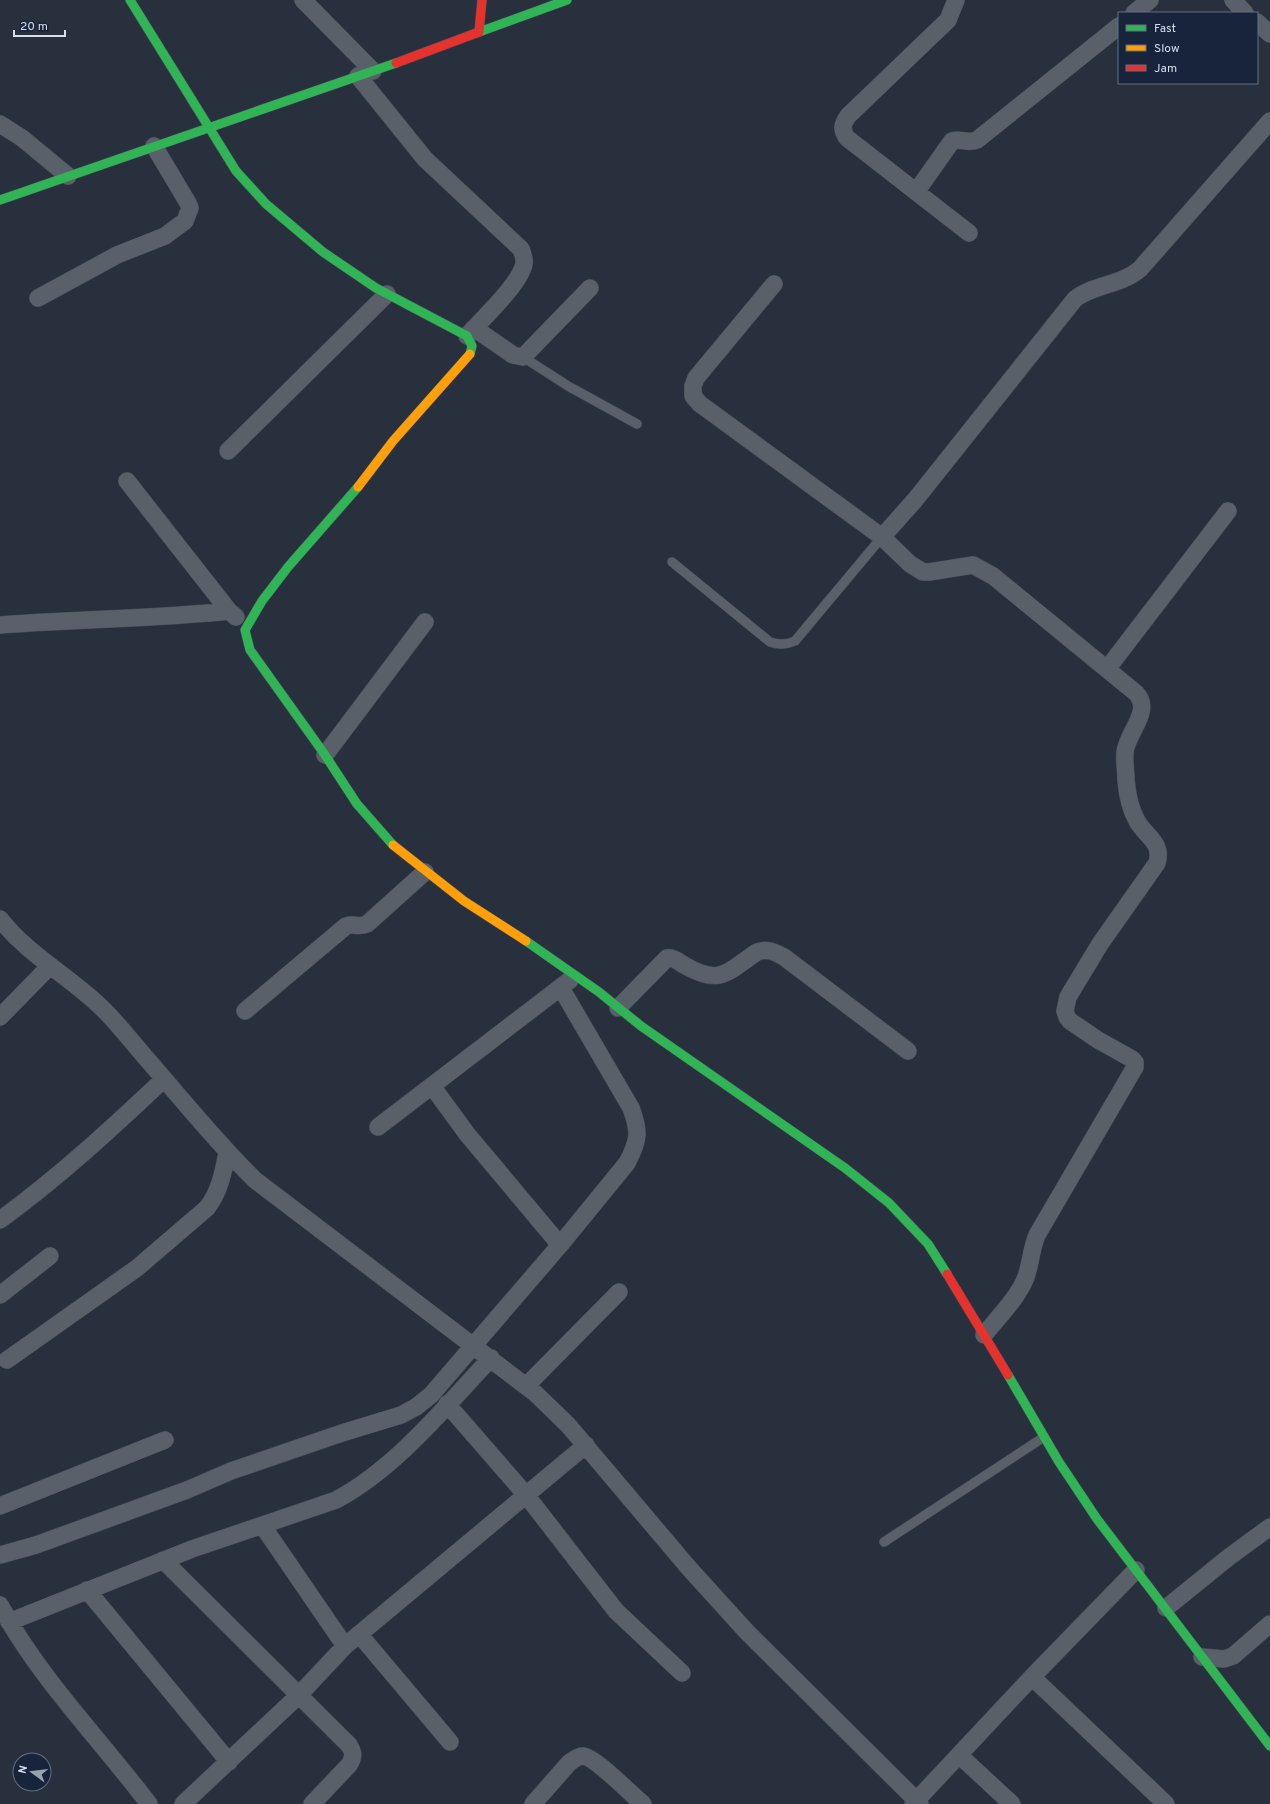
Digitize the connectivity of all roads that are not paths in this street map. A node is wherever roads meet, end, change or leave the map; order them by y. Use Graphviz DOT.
graph roads {
  1 [pos="130,0"];
  2 [pos="303,0"];
  3 [pos="482,0"];
  4 [pos="567,0"];
  5 [pos="956,0"];
  6 [pos="1150,0"];
  7 [pos="1233,0"];
  8 [pos="1135,12"];
  9 [pos="1244,12"];
  10 [pos="1258,23"];
  11 [pos="1118,27"];
  12 [pos="480,32"];
  13 [pos="1270,34"];
  14 [pos="365,74"];
  15 [pos="1270,121"];
  16 [pos="0,124"];
  17 [pos="209,127"];
  18 [pos="154,146"];
  19 [pos="68,176"];
  20 [pos="916,192"];
  21 [pos="0,200"];
  22 [pos="969,233"];
  23 [pos="774,284"];
  24 [pos="590,288"];
  25 [pos="387,294"];
  26 [pos="38,298"];
  27 [pos="471,332"];
  28 [pos="523,357"];
  29 [pos="637,424"];
  30 [pos="228,451"];
  31 [pos="127,481"];
  32 [pos="1228,511"];
  33 [pos="882,537"];
  34 [pos="672,562"];
  35 [pos="229,611"];
  36 [pos="425,622"];
  37 [pos="0,625"];
  38 [pos="247,626"];
  39 [pos="1107,669"];
  40 [pos="325,755"];
  41 [pos="425,872"];
  42 [pos="3,930"];
  43 [pos="50,966"];
  44 [pos="568,982"];
  45 [pos="618,1008"];
  46 [pos="245,1011"];
  47 [pos="0,1017"];
  48 [pos="908,1051"];
  49 [pos="164,1079"];
  50 [pos="432,1086"];
  51 [pos="378,1127"];
  52 [pos="227,1153"];
  53 [pos="0,1220"];
  54 [pos="560,1245"];
  55 [pos="50,1256"];
  56 [pos="619,1292"];
  57 [pos="0,1295"];
  58 [pos="984,1335"];
  59 [pos="482,1351"];
  60 [pos="7,1360"];
  61 [pos="526,1386"];
  62 [pos="447,1404"];
  63 [pos="1044,1437"];
  64 [pos="165,1440"];
  65 [pos="586,1445"];
  66 [pos="526,1495"];
  67 [pos="0,1506"];
  68 [pos="262,1525"];
  69 [pos="1270,1528"];
  70 [pos="884,1542"];
  71 [pos="0,1555"];
  72 [pos="163,1560"];
  73 [pos="1136,1570"];
  74 [pos="87,1590"];
  75 [pos="0,1605"];
  76 [pos="1166,1608"];
  77 [pos="9,1622"];
  78 [pos="1270,1624"];
  79 [pos="359,1634"];
  80 [pos="345,1646"];
  81 [pos="1202,1657"];
  82 [pos="682,1673"];
  83 [pos="1032,1677"];
  84 [pos="298,1696"];
  85 [pos="450,1742"];
  86 [pos="1270,1746"];
  87 [pos="960,1755"];
  88 [pos="229,1762"];
  89 [pos="916,1803"];
  90 [pos="149,1804"];
  91 [pos="183,1804"];
  92 [pos="312,1804"];
  93 [pos="533,1804"];
  94 [pos="643,1804"];
  95 [pos="1012,1804"];
  96 [pos="1166,1804"];
  1 -- 17 [label="street"];
  2 -- 14 [label="street"];
  3 -- 12 [label="street"];
  4 -- 12 [label="street"];
  5 -- 20 [label="street"];
  6 -- 8 [label="street"];
  7 -- 9 [label="street"];
  10 -- 13 [label="street"];
  11 -- 20 [label="street"];
  12 -- 14 [label="street"];
  14 -- 17 [label="street"];
  14 -- 27 [label="street"];
  15 -- 33 [label="street"];
  16 -- 19 [label="street"];
  17 -- 18 [label="street"];
  17 -- 25 [label="street"];
  18 -- 19 [label="street"];
  18 -- 26 [label="street"];
  19 -- 21 [label="street"];
  20 -- 22 [label="street"];
  23 -- 33 [label="street"];
  24 -- 28 [label="street"];
  25 -- 27 [label="street"];
  25 -- 30 [label="street"];
  27 -- 28 [label="street"];
  27 -- 38 [label="street"];
  28 -- 29 [label="lane"];
  31 -- 35 [label="street"];
  32 -- 39 [label="street"];
  33 -- 34 [label="lane"];
  33 -- 39 [label="street"];
  35 -- 37 [label="street"];
  35 -- 38 [label="street"];
  36 -- 40 [label="street"];
  38 -- 40 [label="street"];
  39 -- 58 [label="street"];
  40 -- 41 [label="street"];
  41 -- 44 [label="street"];
  41 -- 46 [label="street"];
  42 -- 43 [label="street"];
  43 -- 47 [label="street"];
  43 -- 49 [label="street"];
  44 -- 45 [label="street"];
  44 -- 50 [label="street"];
  44 -- 54 [label="street"];
  45 -- 48 [label="street"];
  45 -- 58 [label="street"];
  49 -- 52 [label="street"];
  49 -- 53 [label="street"];
  50 -- 51 [label="street"];
  50 -- 54 [label="street"];
  52 -- 59 [label="street"];
  52 -- 60 [label="street"];
  54 -- 59 [label="street"];
  55 -- 57 [label="street"];
  56 -- 61 [label="street"];
  58 -- 63 [label="street"];
  59 -- 61 [label="street"];
  59 -- 62 [label="street"];
  59 -- 71 [label="street"];
  61 -- 65 [label="street"];
  62 -- 66 [label="street"];
  62 -- 68 [label="street"];
  63 -- 70 [label="lane"];
  63 -- 73 [label="street"];
  64 -- 67 [label="street"];
  65 -- 66 [label="street"];
  65 -- 89 [label="street"];
  66 -- 79 [label="street"];
  66 -- 82 [label="street"];
  68 -- 72 [label="street"];
  68 -- 80 [label="street"];
  69 -- 76 [label="street"];
  72 -- 74 [label="street"];
  72 -- 84 [label="street"];
  73 -- 76 [label="street"];
  73 -- 83 [label="street"];
  74 -- 77 [label="street"];
  74 -- 88 [label="street"];
  75 -- 77 [label="street"];
  76 -- 81 [label="street"];
  77 -- 90 [label="street"];
  78 -- 81 [label="street"];
  79 -- 80 [label="street"];
  79 -- 85 [label="street"];
  80 -- 84 [label="street"];
  81 -- 86 [label="street"];
  83 -- 87 [label="street"];
  83 -- 96 [label="street"];
  84 -- 88 [label="street"];
  84 -- 92 [label="street"];
  87 -- 89 [label="street"];
  87 -- 95 [label="street"];
  88 -- 91 [label="street"];
  93 -- 94 [label="street"];
}
